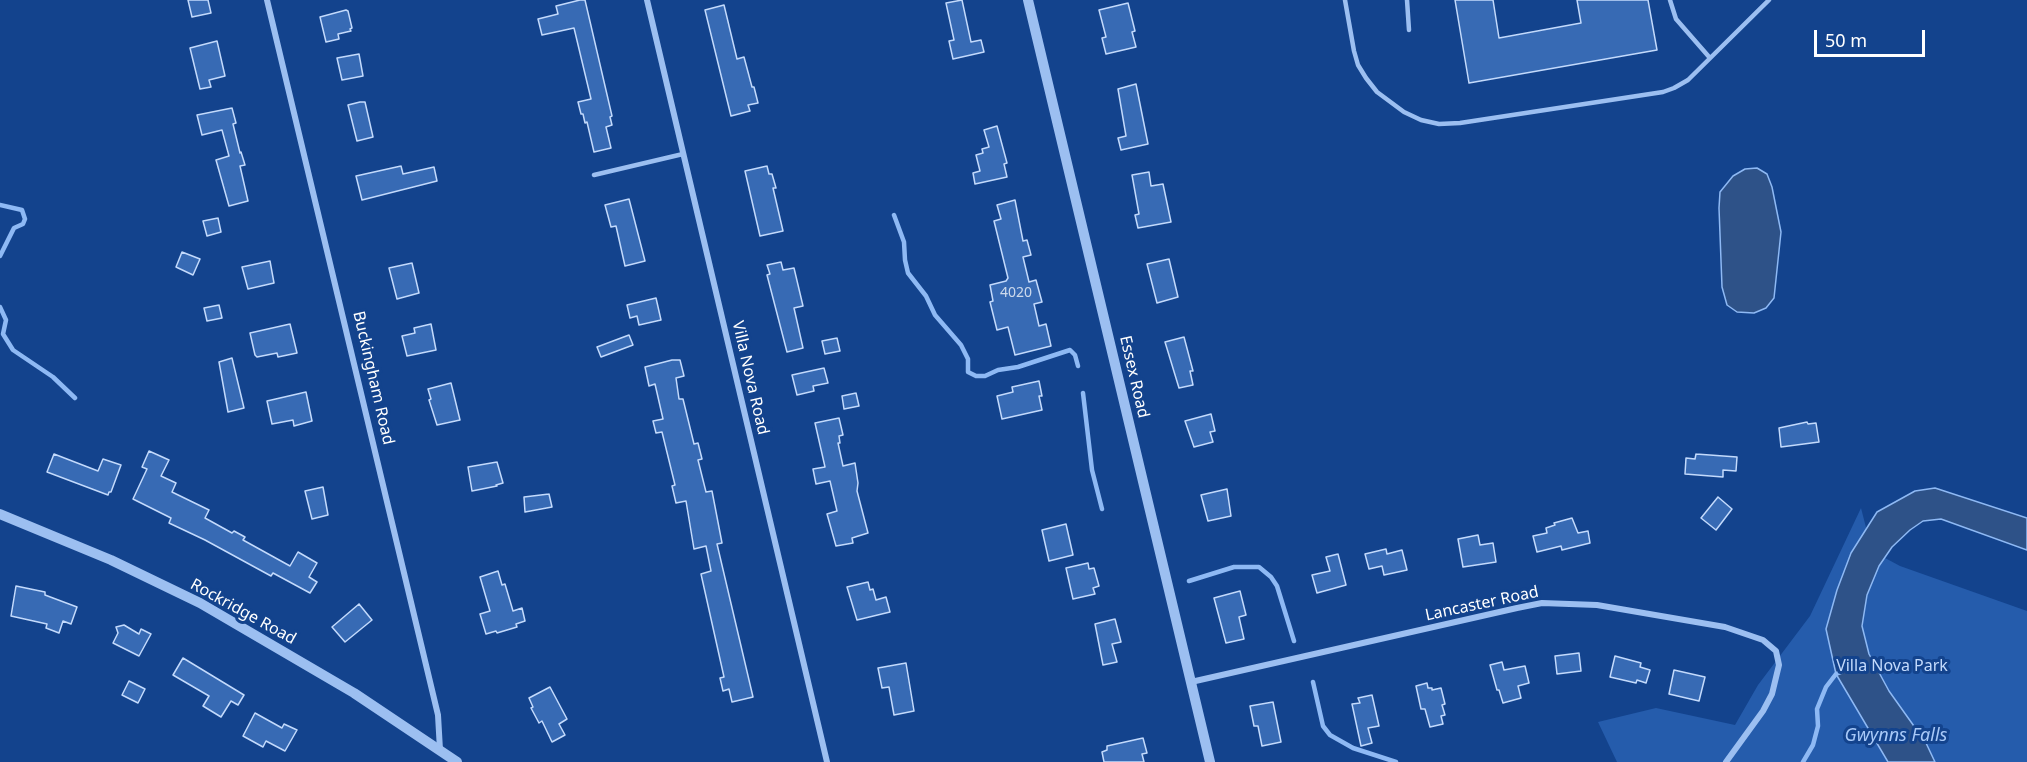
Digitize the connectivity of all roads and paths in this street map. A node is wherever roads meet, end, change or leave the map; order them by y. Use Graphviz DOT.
graph roads {
  1 [pos="267,0"];
  2 [pos="647,0"];
  3 [pos="1028,0"];
  4 [pos="1345,0"];
  5 [pos="1407,0"];
  6 [pos="1670,0"];
  7 [pos="1769,0"];
  8 [pos="1409,30"];
  9 [pos="1710,58"];
  10 [pos="683,154"];
  11 [pos="594,175"];
  12 [pos="0,514"];
  13 [pos="1191,682"];
  14 [pos="440,751"];
  15 [pos="433,762"];
  16 [pos="457,762"];
  17 [pos="827,762"];
  18 [pos="1210,762"];
  19 [pos="1726,762"];
  1 -- 14 [label="street, Buckingham Road"];
  2 -- 10 [label="street, Villa Nova Road"];
  3 -- 13 [label="street, Essex Road"];
  4 -- 9 [label="lane"];
  5 -- 8 [label="lane"];
  6 -- 9 [label="lane"];
  7 -- 9 [label="lane"];
  10 -- 11 [label="lane"];
  10 -- 17 [label="street, Villa Nova Road"];
  12 -- 14 [label="street, Rockridge Road"];
  13 -- 18 [label="street, Essex Road"];
  13 -- 19 [label="street, Lancaster Road"];
  14 -- 15 [label="street"];
  14 -- 16 [label="street, Rockridge Road"];
}
